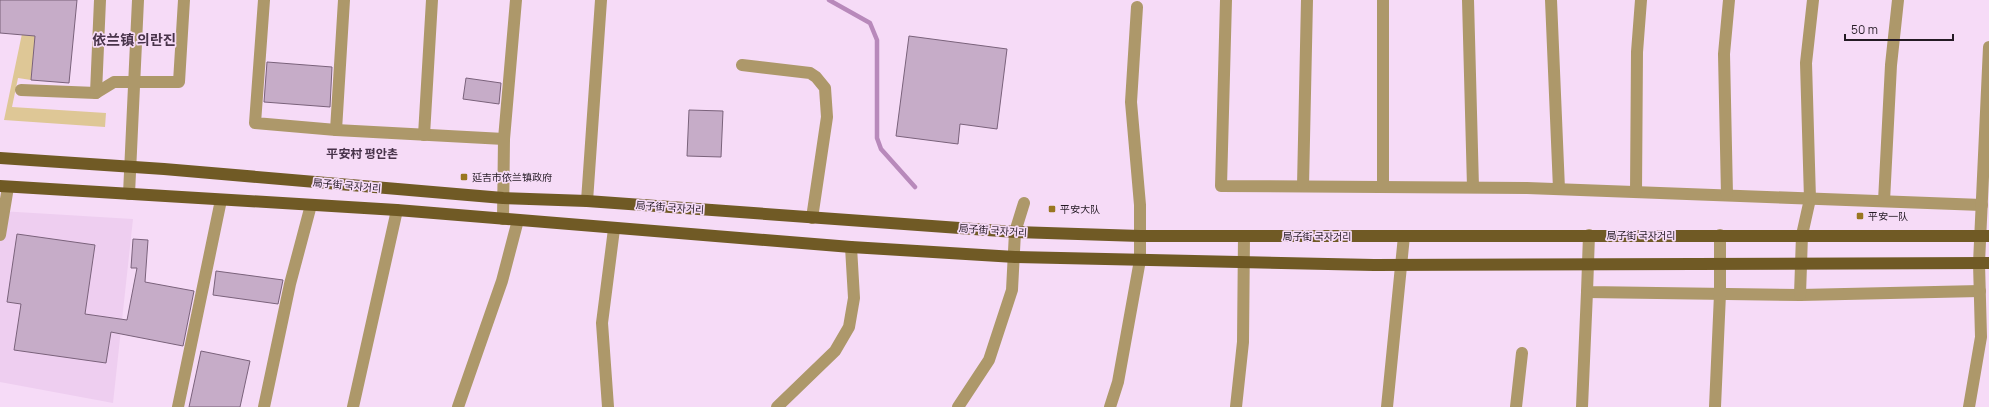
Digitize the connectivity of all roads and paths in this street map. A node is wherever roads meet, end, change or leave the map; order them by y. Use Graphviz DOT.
graph roads {
  1 [pos="100,0"];
  2 [pos="138,0"];
  3 [pos="184,0"];
  4 [pos="264,0"];
  5 [pos="344,0"];
  6 [pos="432,0"];
  7 [pos="516,0"];
  8 [pos="601,0"];
  9 [pos="1226,0"];
  10 [pos="1307,0"];
  11 [pos="1383,0"];
  12 [pos="1468,0"];
  13 [pos="1551,0"];
  14 [pos="1641,0"];
  15 [pos="1729,0"];
  16 [pos="1813,0"];
  17 [pos="1898,0"];
  18 [pos="1137,7"];
  19 [pos="1989,47"];
  20 [pos="742,65"];
  21 [pos="134,81"];
  22 [pos="21,90"];
  23 [pos="96,93"];
  24 [pos="336,130"];
  25 [pos="424,135"];
  26 [pos="504,139"];
  27 [pos="0,158"];
  28 [pos="130,167"];
  29 [pos="4,186"];
  30 [pos="1302,186"];
  31 [pos="1383,187"];
  32 [pos="1473,188"];
  33 [pos="1558,189"];
  34 [pos="1636,192"];
  35 [pos="129,194"];
  36 [pos="1727,195"];
  37 [pos="503,198"];
  38 [pos="1810,198"];
  39 [pos="221,200"];
  40 [pos="587,201"];
  41 [pos="1884,201"];
  42 [pos="1024,203"];
  43 [pos="311,205"];
  44 [pos="1982,205"];
  45 [pos="397,210"];
  46 [pos="812,218"];
  47 [pos="503,219"];
  48 [pos="518,220"];
  49 [pos="614,229"];
  50 [pos="1015,232"];
  51 [pos="0,235"];
  52 [pos="1589,235"];
  53 [pos="1720,235"];
  54 [pos="1802,235"];
  55 [pos="1140,236"];
  56 [pos="1244,236"];
  57 [pos="1404,236"];
  58 [pos="1985,236"];
  59 [pos="851,247"];
  60 [pos="1014,257"];
  61 [pos="1140,260"];
  62 [pos="1245,262"];
  63 [pos="1984,263"];
  64 [pos="1589,264"];
  65 [pos="1720,264"];
  66 [pos="1800,264"];
  67 [pos="1401,265"];
  68 [pos="1980,291"];
  69 [pos="1587,292"];
  70 [pos="1720,294"];
  71 [pos="1800,295"];
  72 [pos="1522,353"];
  73 [pos="178,407"];
  74 [pos="264,407"];
  75 [pos="353,407"];
  76 [pos="458,407"];
  77 [pos="608,407"];
  78 [pos="777,407"];
  79 [pos="958,407"];
  80 [pos="1110,407"];
  81 [pos="1236,407"];
  82 [pos="1388,407"];
  83 [pos="1516,407"];
  84 [pos="1582,407"];
  85 [pos="1715,407"];
  86 [pos="1969,407"];
  1 -- 23 [label="street"];
  2 -- 21 [label="street"];
  3 -- 21 [label="street"];
  4 -- 24 [label="street"];
  5 -- 24 [label="street"];
  6 -- 25 [label="street"];
  7 -- 26 [label="street"];
  8 -- 40 [label="street"];
  9 -- 30 [label="street"];
  10 -- 30 [label="street"];
  11 -- 31 [label="street"];
  12 -- 32 [label="street"];
  13 -- 33 [label="street"];
  14 -- 34 [label="street"];
  15 -- 36 [label="street"];
  16 -- 38 [label="street"];
  17 -- 41 [label="street"];
  18 -- 55 [label="street"];
  19 -- 44 [label="street"];
  20 -- 46 [label="street"];
  21 -- 23 [label="street"];
  21 -- 28 [label="street"];
  22 -- 23 [label="street"];
  24 -- 25 [label="street"];
  25 -- 26 [label="street"];
  26 -- 37 [label="street"];
  27 -- 28 [label="main road, 局子街 국자거리"];
  28 -- 35 [label="street"];
  28 -- 37 [label="main road, 局子街 국자거리"];
  29 -- 35 [label="main road"];
  29 -- 51 [label="street"];
  30 -- 31 [label="street"];
  31 -- 32 [label="street"];
  32 -- 33 [label="street"];
  33 -- 34 [label="street"];
  34 -- 36 [label="street"];
  35 -- 39 [label="main road"];
  36 -- 38 [label="street"];
  37 -- 40 [label="main road, 局子街 국자거리"];
  37 -- 47 [label="street"];
  38 -- 41 [label="street"];
  38 -- 54 [label="street"];
  39 -- 43 [label="main road"];
  39 -- 73 [label="street"];
  40 -- 46 [label="main road, 局子街 국자거리"];
  41 -- 44 [label="street"];
  42 -- 50 [label="street"];
  43 -- 45 [label="main road"];
  43 -- 74 [label="street"];
  44 -- 58 [label="street"];
  45 -- 47 [label="main road"];
  45 -- 75 [label="street"];
  46 -- 50 [label="main road, 局子街 국자거리"];
  47 -- 48 [label="main road"];
  48 -- 49 [label="main road"];
  48 -- 76 [label="street"];
  49 -- 59 [label="main road"];
  49 -- 77 [label="street"];
  50 -- 55 [label="main road, 局子街 국자거리"];
  50 -- 60 [label="street"];
  52 -- 53 [label="main road, 局子街 국자거리"];
  52 -- 57 [label="main road, 局子街 국자거리"];
  52 -- 64 [label="street"];
  53 -- 54 [label="main road, 局子街 국자거리"];
  53 -- 65 [label="street"];
  54 -- 58 [label="main road, 局子街 국자거리"];
  54 -- 66 [label="street"];
  55 -- 56 [label="main road, 局子街 국자거리"];
  55 -- 61 [label="street"];
  56 -- 57 [label="main road, 局子街 국자거리"];
  56 -- 62 [label="street"];
  57 -- 67 [label="street"];
  58 -- 63 [label="street"];
  59 -- 60 [label="main road"];
  59 -- 78 [label="street"];
  60 -- 61 [label="main road"];
  60 -- 79 [label="street"];
  61 -- 62 [label="main road"];
  61 -- 80 [label="street"];
  62 -- 67 [label="main road"];
  62 -- 81 [label="street"];
  63 -- 66 [label="main road"];
  63 -- 68 [label="street"];
  64 -- 65 [label="main road"];
  64 -- 67 [label="main road"];
  64 -- 69 [label="street"];
  65 -- 66 [label="main road"];
  65 -- 70 [label="street"];
  66 -- 71 [label="street"];
  67 -- 82 [label="street"];
  68 -- 71 [label="street"];
  68 -- 86 [label="street"];
  69 -- 70 [label="street"];
  69 -- 84 [label="street"];
  70 -- 71 [label="street"];
  70 -- 85 [label="street"];
  72 -- 83 [label="street"];
}
